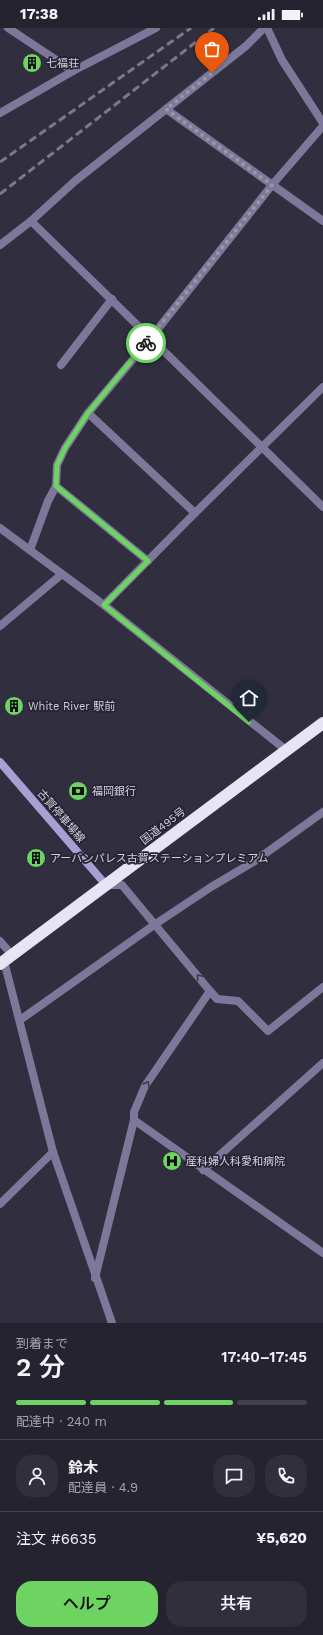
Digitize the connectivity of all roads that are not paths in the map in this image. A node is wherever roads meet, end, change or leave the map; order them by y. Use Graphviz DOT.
graph roads {
  1 [pos="8,28"];
  2 [pos="156,28"];
  3 [pos="266,28"];
  4 [pos="73,71"];
  5 [pos="166,109"];
  6 [pos="0,113"];
  7 [pos="323,123"];
  8 [pos="323,126"];
  9 [pos="272,185"];
  10 [pos="31,221"];
  11 [pos="323,221"];
  12 [pos="0,245"];
  13 [pos="112,300"];
  14 [pos="150,339"];
  15 [pos="61,365"];
  16 [pos="323,387"];
  17 [pos="88,413"];
  18 [pos="262,447"];
  19 [pos="56,486"];
  20 [pos="323,507"];
  21 [pos="194,513"];
  22 [pos="0,528"];
  23 [pos="30,550"];
  24 [pos="148,561"];
  25 [pos="62,574"];
  26 [pos="104,605"];
  27 [pos="0,626"];
  28 [pos="323,722"];
  29 [pos="286,750"];
  30 [pos="0,762"];
  31 [pos="323,812"];
  32 [pos="106,885"];
  33 [pos="154,925"];
  34 [pos="0,941"];
  35 [pos="5,960"];
  36 [pos="323,987"];
  37 [pos="210,991"];
  38 [pos="20,1020"];
  39 [pos="323,1063"];
  40 [pos="134,1120"];
  41 [pos="53,1152"];
  42 [pos="203,1170"];
  43 [pos="0,1204"];
  44 [pos="323,1253"];
  45 [pos="95,1278"];
  46 [pos="112,1323"];
  1 -- 4 [label="street"];
  2 -- 4 [label="street"];
  3 -- 5 [label="street"];
  3 -- 7 [label="street"];
  4 -- 6 [label="street"];
  5 -- 9 [label="street"];
  5 -- 10 [label="street"];
  8 -- 9 [label="street"];
  9 -- 11 [label="street"];
  9 -- 14 [label="street"];
  10 -- 12 [label="street"];
  10 -- 13 [label="street"];
  13 -- 14 [label="street"];
  13 -- 15 [label="street"];
  14 -- 17 [label="street"];
  14 -- 18 [label="street"];
  16 -- 18 [label="street"];
  17 -- 19 [label="street"];
  17 -- 21 [label="street"];
  18 -- 20 [label="street"];
  18 -- 21 [label="street"];
  19 -- 23 [label="street"];
  19 -- 24 [label="street"];
  21 -- 24 [label="street"];
  22 -- 23 [label="street"];
  23 -- 25 [label="street"];
  24 -- 26 [label="street"];
  25 -- 26 [label="street"];
  25 -- 27 [label="street"];
  26 -- 29 [label="street"];
  28 -- 29 [label="highway, 国道495号"];
  29 -- 32 [label="highway, 国道495号"];
  30 -- 32 [label="main road, 古賀停車場線"];
  31 -- 33 [label="street"];
  32 -- 33 [label="street"];
  32 -- 35 [label="highway, 国道495号"];
  37 -- 33 [label="street, one-way"];
  33 -- 38 [label="street"];
  34 -- 35 [label="street"];
  35 -- 38 [label="street"];
  36 -- 37 [label="street"];
  40 -- 37 [label="street, one-way"];
  38 -- 41 [label="street"];
  39 -- 42 [label="street"];
  40 -- 42 [label="street"];
  40 -- 45 [label="street"];
  41 -- 43 [label="street"];
  41 -- 45 [label="street"];
  42 -- 44 [label="street"];
  45 -- 46 [label="street"];
}
